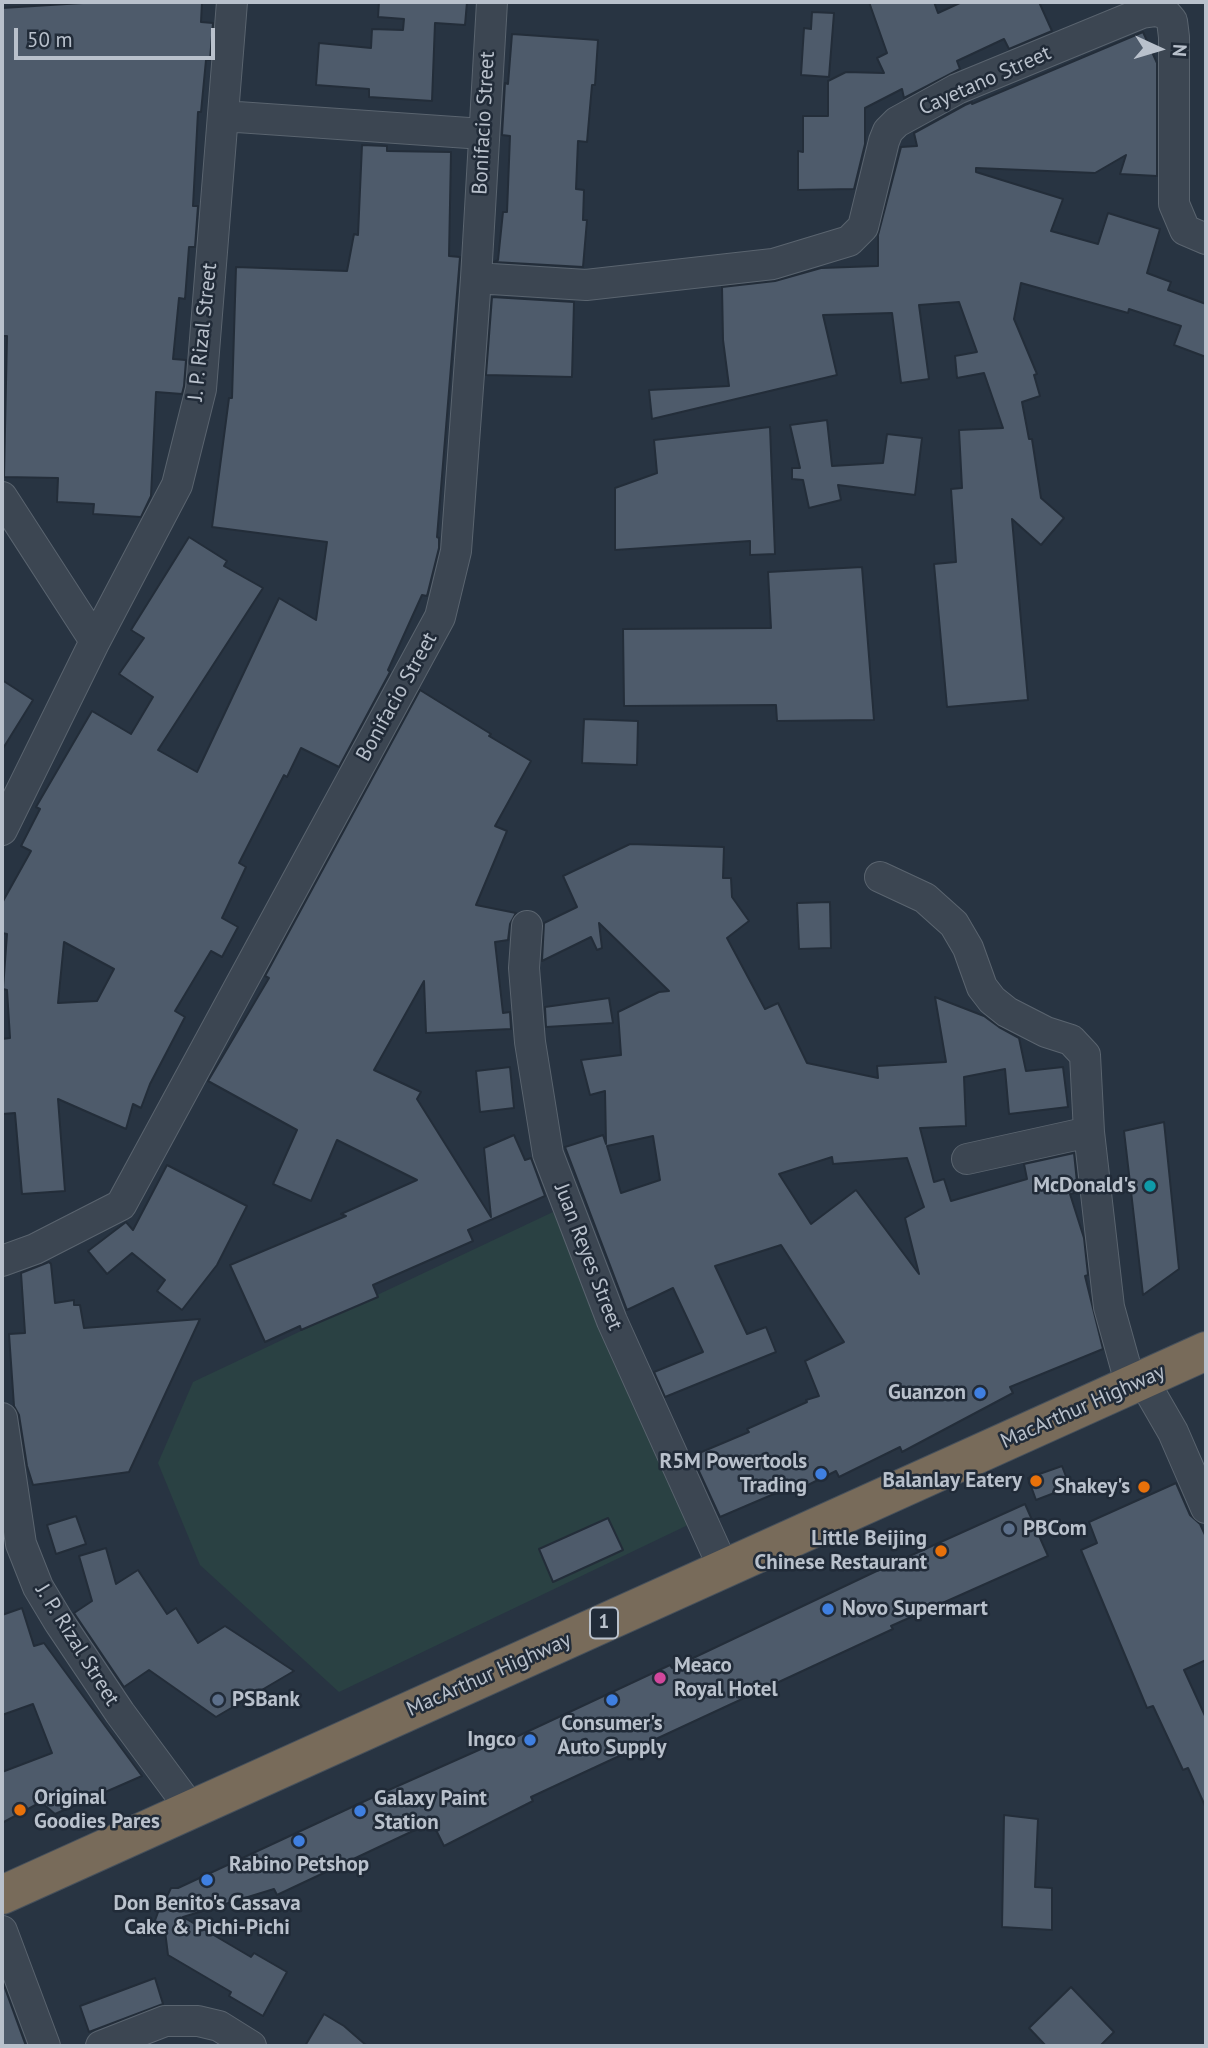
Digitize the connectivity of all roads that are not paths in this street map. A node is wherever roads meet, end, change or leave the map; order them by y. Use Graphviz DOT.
graph roads {
  1 [pos="232,2"];
  2 [pos="492,2"];
  3 [pos="223,116"];
  4 [pos="483,134"];
  5 [pos="1206,239"];
  6 [pos="476,278"];
  7 [pos="2,497"];
  8 [pos="95,641"];
  9 [pos="2,830"];
  10 [pos="880,877"];
  11 [pos="527,926"];
  12 [pos="1089,1132"];
  13 [pos="967,1159"];
  14 [pos="2,1261"];
  15 [pos="1206,1351"];
  16 [pos="1137,1383"];
  17 [pos="2,1418"];
  18 [pos="1206,1508"];
  19 [pos="724,1569"];
  20 [pos="191,1809"];
  21 [pos="2,1895"];
  22 [pos="2,1931"];
  23 [pos="46,2046"];
  24 [pos="101,2046"];
  25 [pos="251,2046"];
  1 -- 3 [label="street, J. P. Rizal Street"];
  2 -- 4 [label="street, Bonifacio Street"];
  3 -- 4 [label="street"];
  3 -- 8 [label="street, J. P. Rizal Street"];
  4 -- 6 [label="street, Bonifacio Street"];
  5 -- 6 [label="street, Cayetano Street"];
  6 -- 14 [label="street, Bonifacio Street"];
  7 -- 8 [label="street"];
  8 -- 9 [label="street, J. P. Rizal Street"];
  10 -- 12 [label="street"];
  11 -- 19 [label="street, Juan Reyes Street"];
  12 -- 13 [label="street"];
  12 -- 16 [label="street"];
  15 -- 16 [label="highway, MacArthur Highway / 1"];
  16 -- 18 [label="street"];
  16 -- 19 [label="highway, MacArthur Highway / 1"];
  17 -- 20 [label="street, J. P. Rizal Street"];
  19 -- 20 [label="highway, MacArthur Highway / 1"];
  20 -- 21 [label="highway, MacArthur Highway / 1"];
  22 -- 23 [label="street"];
  24 -- 25 [label="street"];
}
